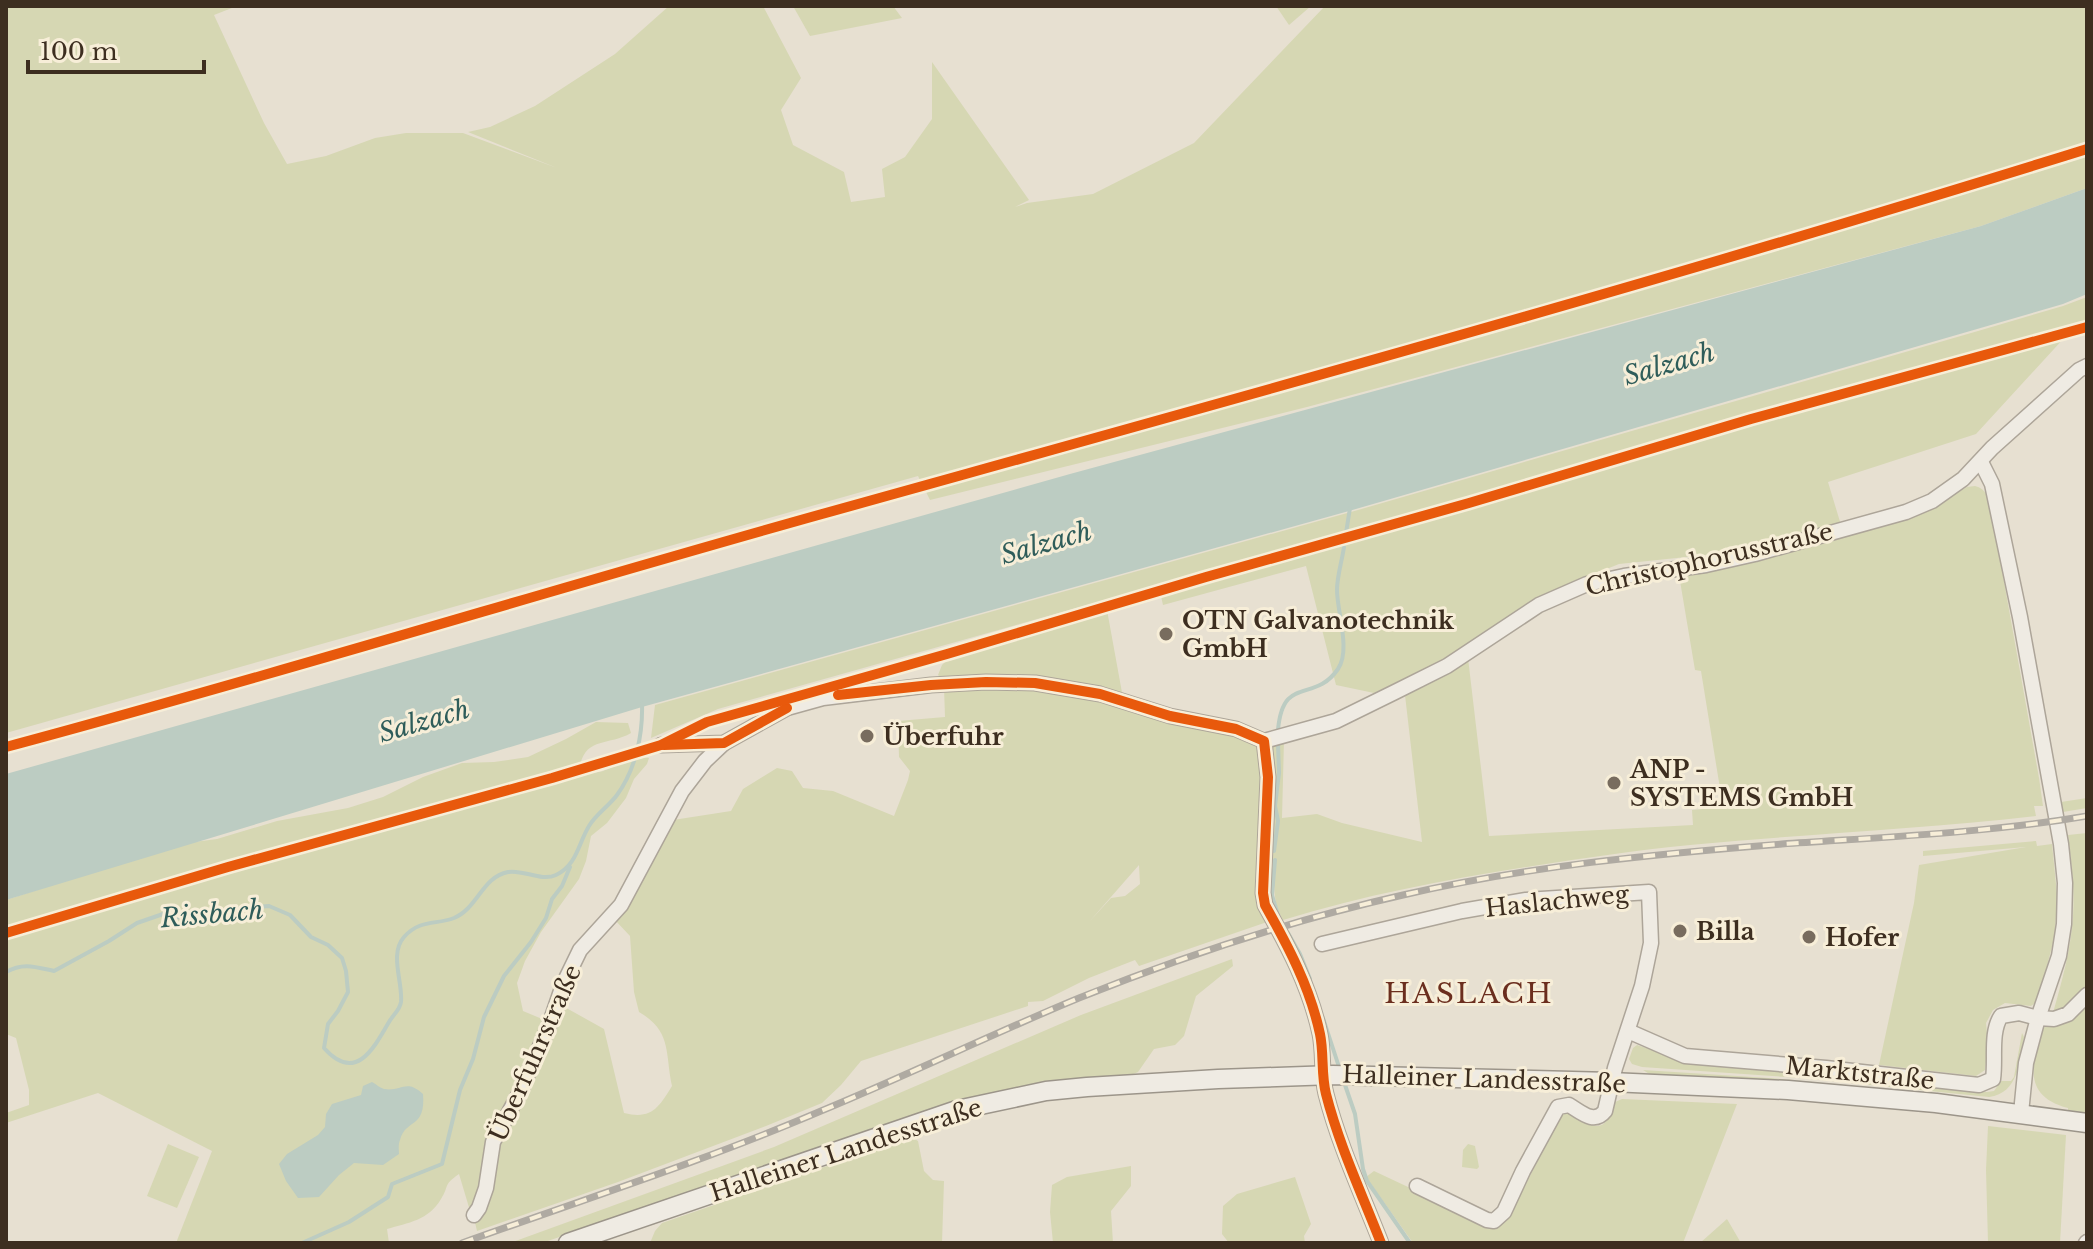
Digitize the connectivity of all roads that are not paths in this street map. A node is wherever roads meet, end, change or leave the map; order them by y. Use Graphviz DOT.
graph roads {
  1 [pos="2087,366"];
  2 [pos="1981,462"];
  3 [pos="1264,741"];
  4 [pos="724,743"];
  5 [pos="661,745"];
  6 [pos="1322,944"];
  7 [pos="2087,995"];
  8 [pos="2038,1018"];
  9 [pos="1628,1031"];
  10 [pos="1336,1075"];
  11 [pos="1611,1082"];
  12 [pos="2021,1113"];
  13 [pos="2087,1123"];
  14 [pos="1417,1186"];
  15 [pos="474,1215"];
  16 [pos="568,1243"];
  17 [pos="1381,1243"];
  1 -- 2 [label="street, Christophorusstraße"];
  2 -- 3 [label="street, Christophorusstraße"];
  2 -- 8 [label="street"];
  3 -- 4 [label="street, Überfuhrstraße"];
  3 -- 10 [label="street"];
  4 -- 5 [label="street, Überfuhrstraße"];
  4 -- 15 [label="street, Überfuhrstraße"];
  6 -- 9 [label="street, Haslachweg"];
  7 -- 8 [label="street"];
  8 -- 9 [label="street, Marktstraße"];
  8 -- 12 [label="street"];
  9 -- 11 [label="street, Haslachweg"];
  10 -- 11 [label="main road, Halleiner Landesstraße"];
  10 -- 16 [label="main road, Halleiner Landesstraße"];
  10 -- 17 [label="street"];
  11 -- 12 [label="main road, Halleiner Landesstraße"];
  11 -- 14 [label="street, Haslachweg"];
  12 -- 13 [label="main road, Halleiner Landesstraße"];
}
